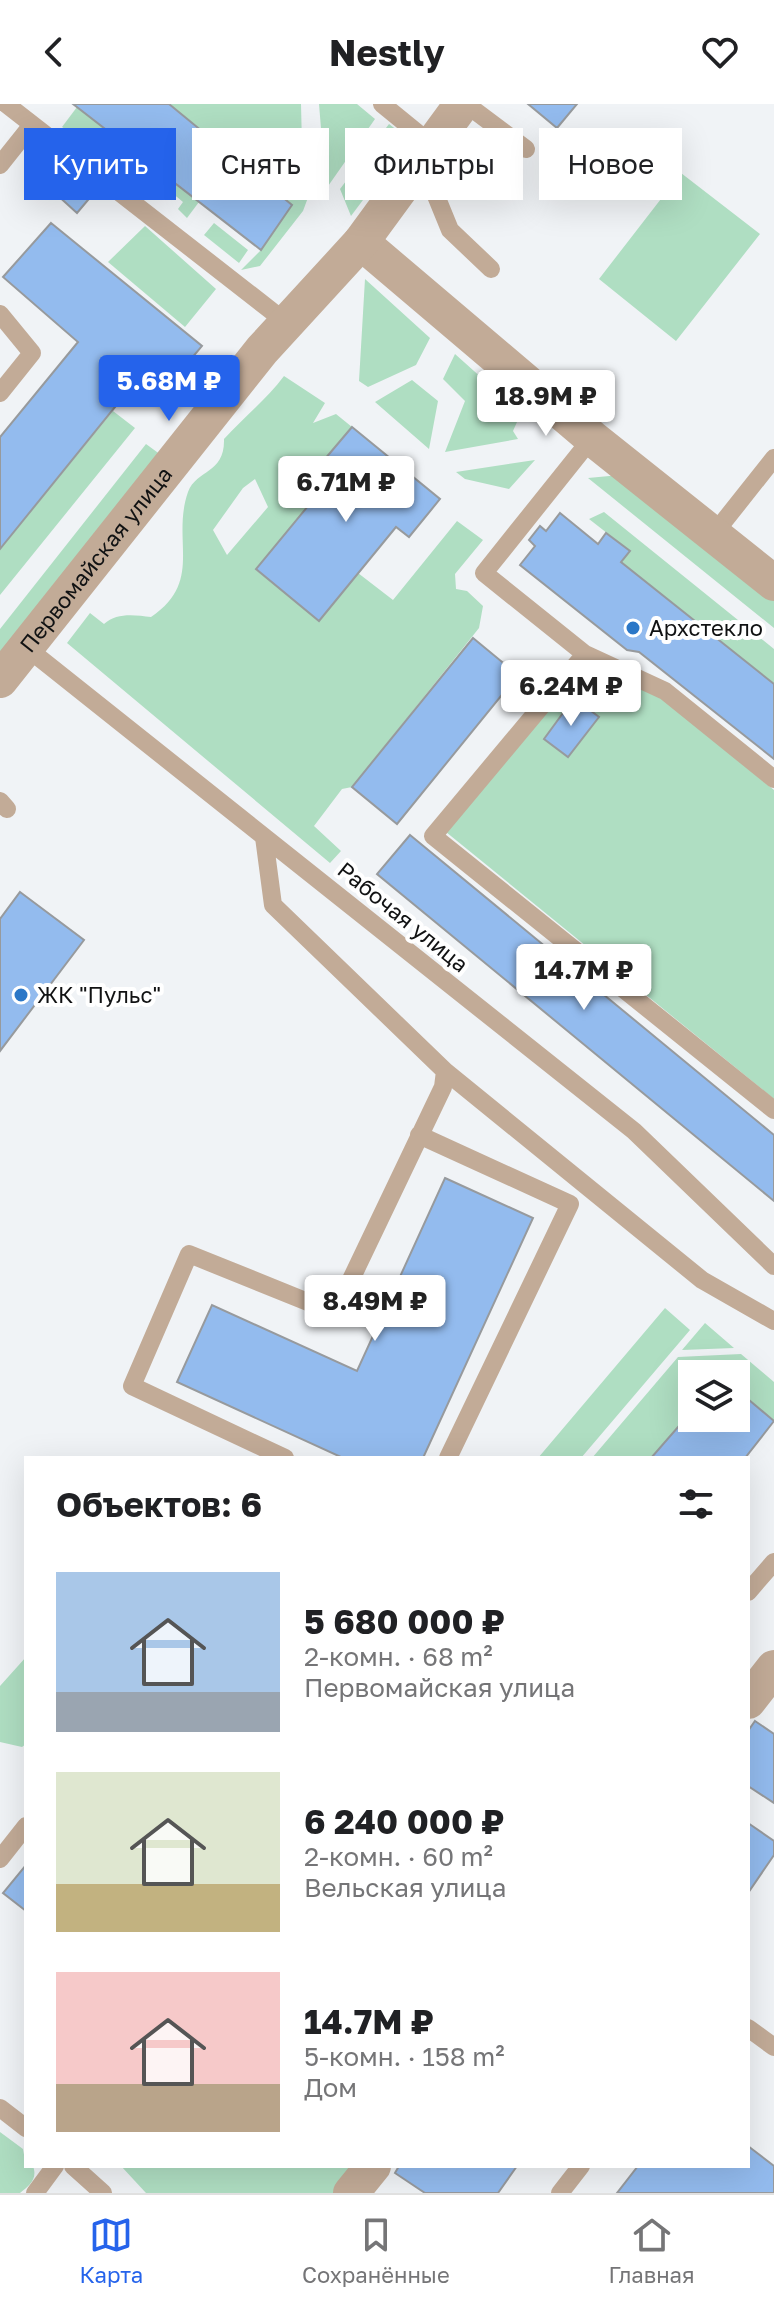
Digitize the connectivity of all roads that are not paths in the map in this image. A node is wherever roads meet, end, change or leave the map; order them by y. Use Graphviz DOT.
graph roads {
  1 [pos="6,104"];
  2 [pos="382,104"];
  3 [pos="464,104"];
  4 [pos="31,126"];
  5 [pos="404,128"];
  6 [pos="445,128"];
  7 [pos="526,149"];
  8 [pos="0,165"];
  9 [pos="391,200"];
  10 [pos="441,200"];
  11 [pos="361,242"];
  12 [pos="491,269"];
  13 [pos="0,314"];
  14 [pos="287,323"];
  15 [pos="0,393"];
  16 [pos="592,438"];
  17 [pos="774,458"];
  18 [pos="713,535"];
  19 [pos="774,583"];
  20 [pos="27,648"];
  21 [pos="585,654"];
  22 [pos="0,680"];
  23 [pos="774,779"];
  24 [pos="264,837"];
  25 [pos="445,1071"];
  26 [pos="774,1110"];
  27 [pos="419,1135"];
  28 [pos="774,1266"];
  29 [pos="774,1321"];
  30 [pos="281,1456"];
  31 [pos="449,1456"];
  32 [pos="774,1562"];
  33 [pos="750,1590"];
  34 [pos="774,1668"];
  35 [pos="750,1698"];
  36 [pos="24,1829"];
  37 [pos="0,1859"];
  38 [pos="750,2029"];
  39 [pos="774,2047"];
  40 [pos="0,2108"];
  41 [pos="24,2126"];
  42 [pos="54,2168"];
  43 [pos="75,2168"];
  44 [pos="371,2168"];
  45 [pos="579,2168"];
  46 [pos="35,2193"];
  47 [pos="103,2193"];
  48 [pos="351,2193"];
  49 [pos="560,2193"];
  1 -- 4 [label="lane"];
  2 -- 5 [label="lane"];
  3 -- 6 [label="street, Первомайская улица"];
  3 -- 7 [label="lane"];
  4 -- 8 [label="lane"];
  4 -- 14 [label="lane"];
  9 -- 11 [label="street, Первомайская улица"];
  10 -- 12 [label="lane"];
  11 -- 14 [label="street, Первомайская улица"];
  11 -- 16 [label="street"];
  13 -- 15 [label="lane"];
  14 -- 20 [label="street, Первомайская улица"];
  16 -- 18 [label="street"];
  16 -- 21 [label="lane"];
  17 -- 18 [label="lane"];
  18 -- 19 [label="street"];
  20 -- 22 [label="street, Первомайская улица"];
  20 -- 24 [label="lane, Рабочая улица"];
  21 -- 23 [label="lane"];
  21 -- 26 [label="lane"];
  24 -- 25 [label="lane"];
  24 -- 28 [label="lane, Рабочая улица"];
  25 -- 27 [label="lane"];
  25 -- 29 [label="lane"];
  27 -- 30 [label="lane"];
  27 -- 31 [label="lane"];
  32 -- 33 [label="lane"];
  34 -- 35 [label="street"];
  36 -- 37 [label="lane"];
  38 -- 39 [label="lane"];
  40 -- 41 [label="lane"];
  42 -- 46 [label="lane"];
  43 -- 47 [label="lane"];
  44 -- 48 [label="street"];
  45 -- 49 [label="lane"];
}
